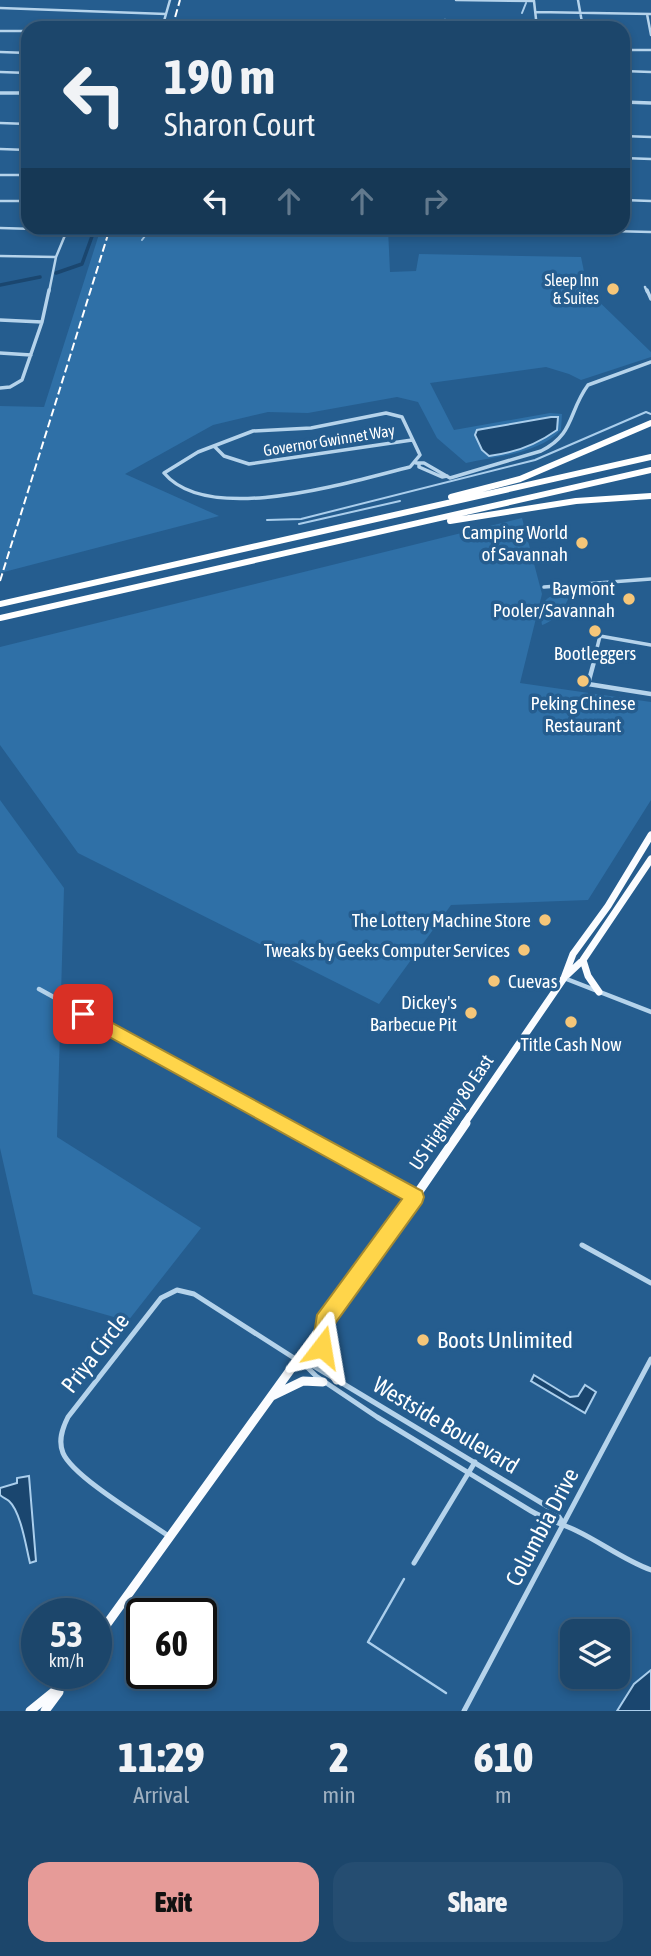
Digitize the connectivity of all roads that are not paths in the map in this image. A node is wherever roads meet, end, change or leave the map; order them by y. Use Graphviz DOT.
graph roads {
  1 [pos="170,0"];
  2 [pos="456,0"];
  3 [pos="534,0"];
  4 [pos="579,0"];
  5 [pos="0,8"];
  6 [pos="536,12"];
  7 [pos="580,13"];
  8 [pos="166,14"];
  9 [pos="649,14"];
  10 [pos="164,21"];
  11 [pos="537,21"];
  12 [pos="582,21"];
  13 [pos="0,31"];
  14 [pos="21,31"];
  15 [pos="651,35"];
  16 [pos="630,50"];
  17 [pos="651,50"];
  18 [pos="0,52"];
  19 [pos="21,53"];
  20 [pos="630,71"];
  21 [pos="0,72"];
  22 [pos="651,72"];
  23 [pos="21,73"];
  24 [pos="0,93"];
  25 [pos="21,93"];
  26 [pos="630,102"];
  27 [pos="651,103"];
  28 [pos="0,123"];
  29 [pos="21,124"];
  30 [pos="630,136"];
  31 [pos="651,137"];
  32 [pos="0,149"];
  33 [pos="21,150"];
  34 [pos="630,158"];
  35 [pos="651,159"];
  36 [pos="0,175"];
  37 [pos="21,175"];
  38 [pos="0,201"];
  39 [pos="21,201"];
  40 [pos="630,201"];
  41 [pos="651,201"];
  42 [pos="0,228"];
  43 [pos="21,228"];
  44 [pos="630,231"];
  45 [pos="651,232"];
  46 [pos="65,235"];
  47 [pos="0,256"];
  48 [pos="56,257"];
  49 [pos="645,287"];
  50 [pos="651,299"];
  51 [pos="0,320"];
  52 [pos="41,322"];
  53 [pos="0,353"];
  54 [pos="31,355"];
  55 [pos="651,362"];
  56 [pos="0,388"];
  57 [pos="651,423"];
  58 [pos="412,440"];
  59 [pos="214,446"];
  60 [pos="651,457"];
  61 [pos="417,463"];
  62 [pos="651,470"];
  63 [pos="651,496"];
  64 [pos="362,523"];
  65 [pos="395,528"];
  66 [pos="651,579"];
  67 [pos="544,587"];
  68 [pos="0,604"];
  69 [pos="0,618"];
  70 [pos="651,645"];
  71 [pos="651,694"];
  72 [pos="651,835"];
  73 [pos="651,859"];
  74 [pos="583,960"];
  75 [pos="564,978"];
  76 [pos="39,989"];
  77 [pos="599,992"];
  78 [pos="651,1012"];
  79 [pos="415,1197"];
  80 [pos="582,1245"];
  81 [pos="651,1283"];
  82 [pos="324,1322"];
  83 [pos="651,1359"];
  84 [pos="301,1363"];
  85 [pos="337,1380"];
  86 [pos="323,1382"];
  87 [pos="271,1396"];
  88 [pos="475,1462"];
  89 [pos="469,1473"];
  90 [pos="563,1524"];
  91 [pos="170,1537"];
  92 [pos="414,1563"];
  93 [pos="651,1570"];
  94 [pos="112,1617"];
  95 [pos="56,1689"];
  96 [pos="61,1689"];
  97 [pos="30,1711"];
  98 [pos="45,1711"];
  99 [pos="464,1711"];
  1 -- 8 [label="street"];
  2 -- 3 [label="street"];
  3 -- 6 [label="street"];
  4 -- 7 [label="street"];
  5 -- 8 [label="street"];
  6 -- 7 [label="street"];
  6 -- 11 [label="street"];
  7 -- 9 [label="street"];
  7 -- 12 [label="street"];
  8 -- 10 [label="street"];
  9 -- 15 [label="street"];
  13 -- 14 [label="street"];
  16 -- 17 [label="street"];
  18 -- 19 [label="street"];
  20 -- 22 [label="street"];
  21 -- 23 [label="street"];
  24 -- 25 [label="street"];
  26 -- 27 [label="street"];
  28 -- 29 [label="street"];
  30 -- 31 [label="street"];
  32 -- 33 [label="street"];
  34 -- 35 [label="street"];
  36 -- 37 [label="street"];
  38 -- 39 [label="street"];
  40 -- 41 [label="street"];
  42 -- 43 [label="street"];
  44 -- 45 [label="street"];
  46 -- 48 [label="street"];
  47 -- 48 [label="street"];
  48 -- 52 [label="street"];
  49 -- 50 [label="street"];
  51 -- 52 [label="street"];
  52 -- 54 [label="street"];
  53 -- 54 [label="street"];
  54 -- 56 [label="street"];
  55 -- 61 [label="street"];
  57 -- 64 [label="highway"];
  58 -- 59 [label="street, Governor Gwinnet Way"];
  58 -- 59 [label="street"];
  58 -- 61 [label="street"];
  59 -- 61 [label="street"];
  60 -- 64 [label="highway"];
  62 -- 65 [label="highway"];
  63 -- 65 [label="highway"];
  64 -- 68 [label="highway"];
  65 -- 69 [label="highway"];
  66 -- 67 [label="street"];
  70 -- 71 [label="street"];
  72 -- 75 [label="main road, US Highway 80 East"];
  73 -- 74 [label="main road"];
  74 -- 75 [label="main road"];
  74 -- 77 [label="main road"];
  75 -- 77 [label="street"];
  75 -- 79 [label="main road, US Highway 80 East"];
  76 -- 79 [label="street"];
  77 -- 78 [label="street"];
  79 -- 82 [label="main road, US Highway 80 East"];
  80 -- 81 [label="street"];
  82 -- 84 [label="main road, US Highway 80 East"];
  82 -- 85 [label="main road"];
  83 -- 90 [label="street, Columbia Drive"];
  84 -- 85 [label="street, Westside Boulevard"];
  84 -- 86 [label="street, Westside Boulevard"];
  84 -- 87 [label="main road, US Highway 80 East"];
  84 -- 91 [label="street, Priya Circle"];
  85 -- 88 [label="street, Westside Boulevard"];
  86 -- 87 [label="main road"];
  86 -- 89 [label="street, Westside Boulevard"];
  87 -- 91 [label="main road, US Highway 80 East"];
  88 -- 89 [label="street"];
  88 -- 90 [label="street, Westside Boulevard"];
  89 -- 90 [label="street, Westside Boulevard"];
  89 -- 92 [label="street"];
  90 -- 93 [label="street, Westside Boulevard"];
  90 -- 99 [label="street, Columbia Drive"];
  91 -- 94 [label="main road, US Highway 80 East"];
  95 -- 97 [label="main road"];
  96 -- 98 [label="main road"];
}
